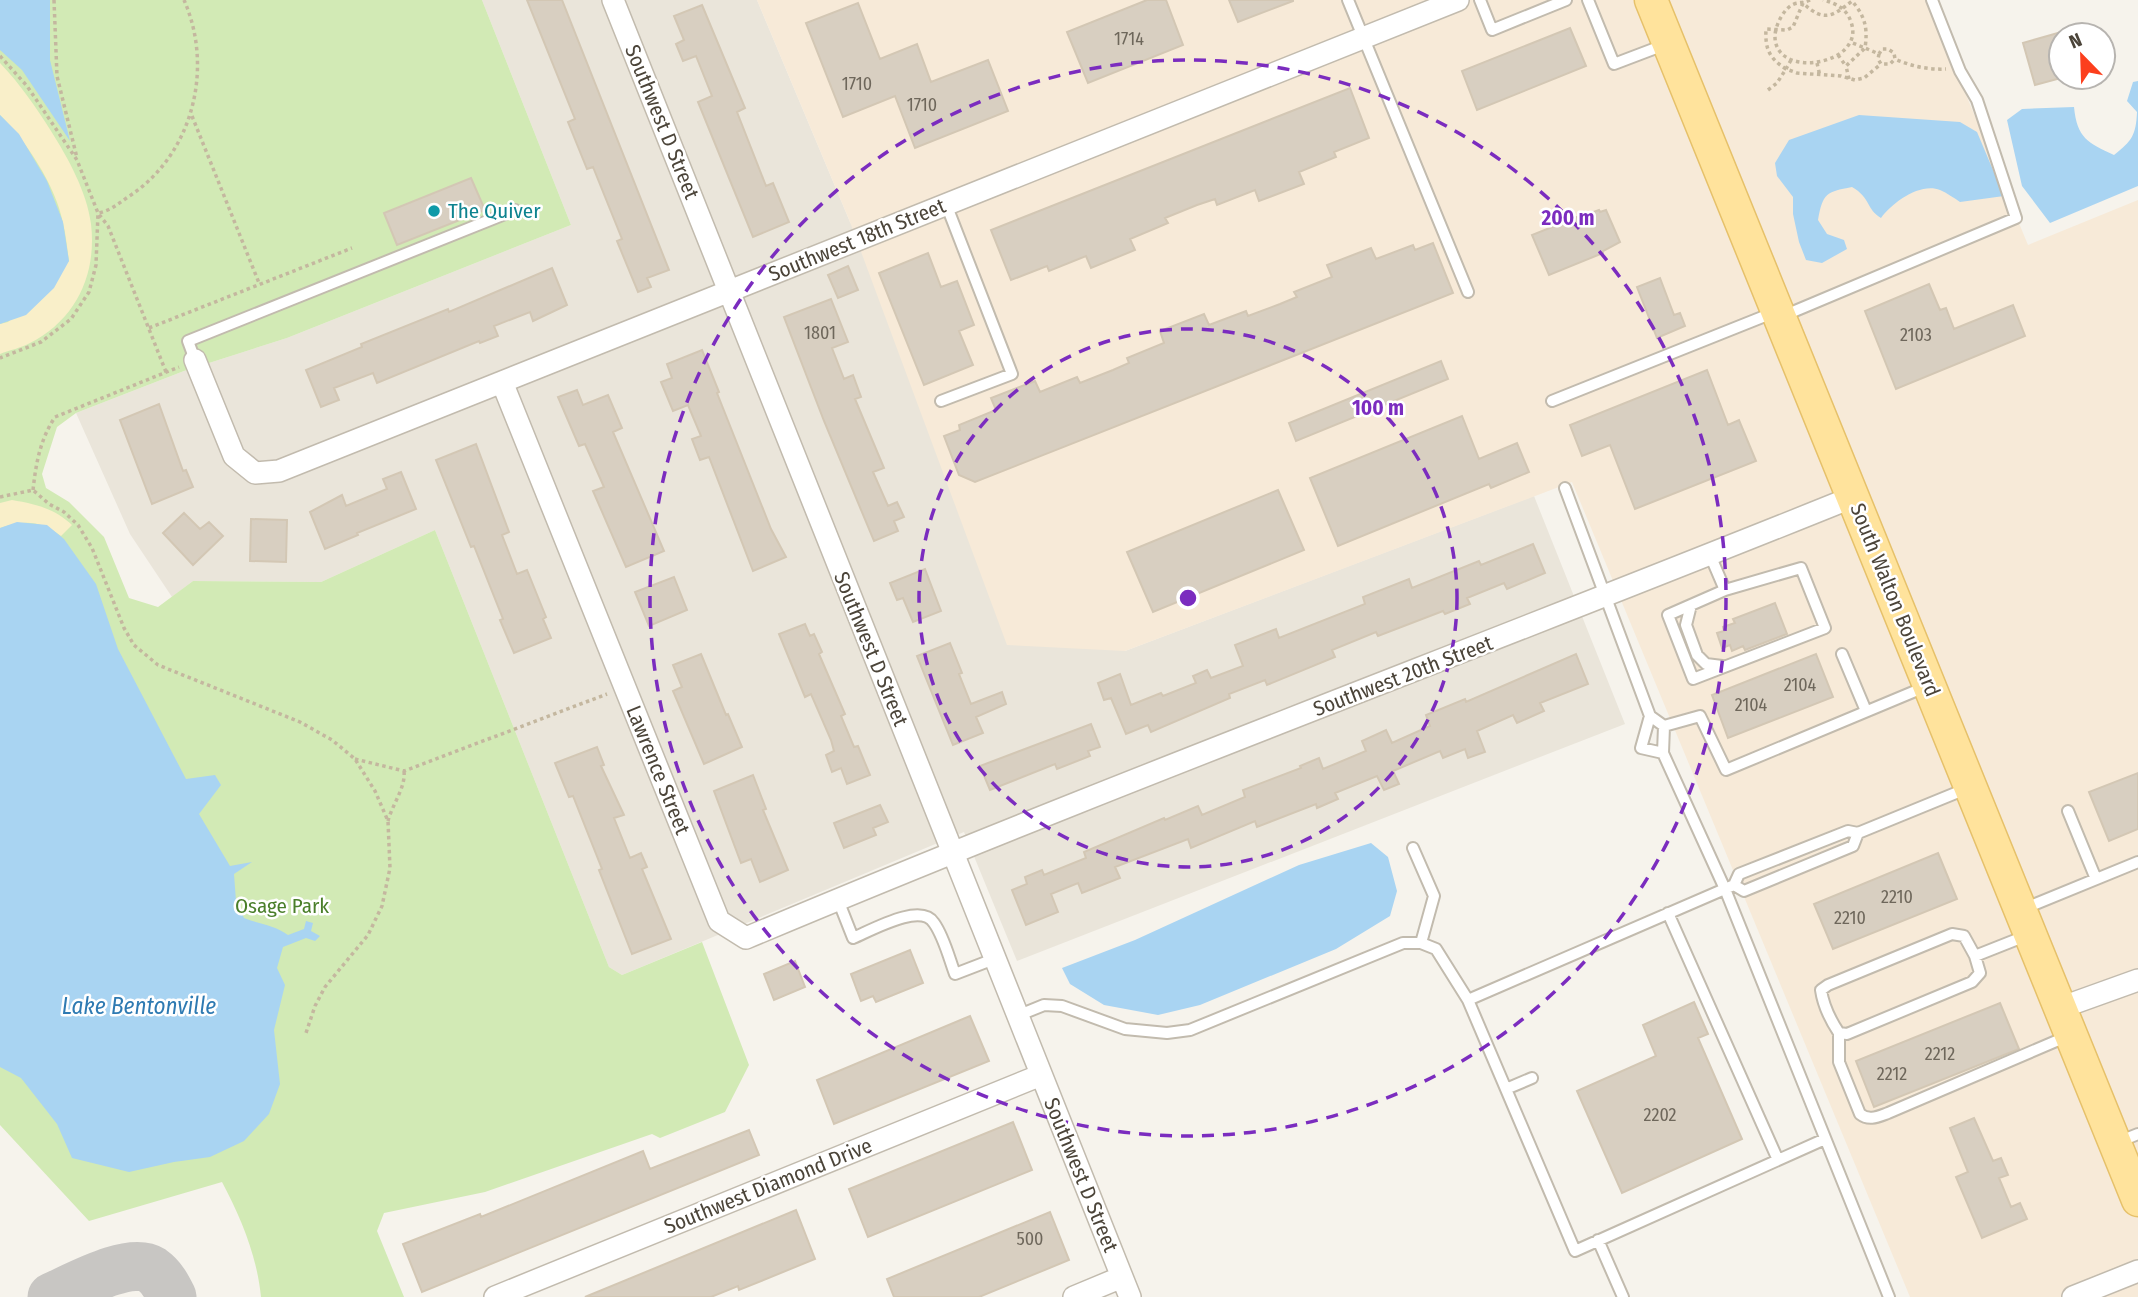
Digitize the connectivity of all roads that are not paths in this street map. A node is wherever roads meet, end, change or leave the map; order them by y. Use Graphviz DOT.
graph roads {
  1 [pos="613,0"];
  2 [pos="1348,0"];
  3 [pos="1458,0"];
  4 [pos="1480,0"];
  5 [pos="1566,0"];
  6 [pos="1588,0"];
  7 [pos="1651,0"];
  8 [pos="1932,0"];
  9 [pos="1364,37"];
  10 [pos="1669,43"];
  11 [pos="946,204"];
  12 [pos="515,210"];
  13 [pos="729,291"];
  14 [pos="1468,292"];
  15 [pos="1779,314"];
  16 [pos="195,360"];
  17 [pos="502,382"];
  18 [pos="941,401"];
  19 [pos="1552,401"];
  20 [pos="1565,488"];
  21 [pos="1853,497"];
  22 [pos="1710,555"];
  23 [pos="1725,590"];
  24 [pos="1604,597"];
  25 [pos="1691,605"];
  26 [pos="1842,653"];
  27 [pos="1724,667"];
  28 [pos="1929,685"];
  29 [pos="1866,711"];
  30 [pos="1650,716"];
  31 [pos="1664,726"];
  32 [pos="1663,753"];
  33 [pos="1970,787"];
  34 [pos="2068,811"];
  35 [pos="1858,833"];
  36 [pos="1413,848"];
  37 [pos="952,851"];
  38 [pos="2138,862"];
  39 [pos="2096,879"];
  40 [pos="1729,887"];
  41 [pos="838,900"];
  42 [pos="1668,914"];
  43 [pos="2026,922"];
  44 [pos="1421,943"];
  45 [pos="1975,956"];
  46 [pos="994,959"];
  47 [pos="2138,980"];
  48 [pos="1468,1000"];
  49 [pos="1017,1016"];
  50 [pos="2066,1021"];
  51 [pos="1839,1033"];
  52 [pos="1041,1075"];
  53 [pos="1532,1078"];
  54 [pos="1506,1089"];
  55 [pos="1825,1139"];
  56 [pos="2127,1139"];
  57 [pos="1778,1160"];
  58 [pos="2138,1200"];
  59 [pos="1598,1240"];
  60 [pos="2138,1271"];
  61 [pos="1126,1287"];
  62 [pos="495,1297"];
  63 [pos="1074,1297"];
  64 [pos="1623,1297"];
  65 [pos="1889,1297"];
  66 [pos="2073,1297"];
  1 -- 13 [label="street, Southwest D Street"];
  2 -- 9 [label="lane"];
  3 -- 9 [label="street, Southwest 18th Street"];
  4 -- 5 [label="lane"];
  6 -- 10 [label="lane"];
  7 -- 10 [label="main road, South Walton Boulevard"];
  8 -- 15 [label="lane"];
  9 -- 11 [label="street, Southwest 18th Street"];
  9 -- 14 [label="lane"];
  10 -- 15 [label="main road, South Walton Boulevard"];
  11 -- 13 [label="street, Southwest 18th Street"];
  11 -- 18 [label="lane"];
  12 -- 16 [label="lane"];
  13 -- 17 [label="street, Southwest 18th Street"];
  13 -- 37 [label="street, Southwest D Street"];
  15 -- 19 [label="lane"];
  15 -- 21 [label="main road, South Walton Boulevard"];
  16 -- 17 [label="street, Southwest 18th Street"];
  17 -- 41 [label="street, Lawrence Street"];
  20 -- 24 [label="lane"];
  21 -- 22 [label="street, Southwest 20th Street"];
  21 -- 28 [label="main road, South Walton Boulevard"];
  22 -- 23 [label="lane"];
  22 -- 24 [label="street, Southwest 20th Street"];
  23 -- 25 [label="lane"];
  23 -- 27 [label="lane"];
  24 -- 30 [label="lane"];
  24 -- 37 [label="street, Southwest 20th Street"];
  25 -- 27 [label="lane"];
  25 -- 27 [label="lane"];
  26 -- 29 [label="lane"];
  28 -- 29 [label="lane"];
  28 -- 33 [label="main road, South Walton Boulevard"];
  29 -- 31 [label="lane"];
  30 -- 31 [label="lane"];
  30 -- 32 [label="lane"];
  31 -- 32 [label="lane"];
  32 -- 40 [label="lane"];
  33 -- 35 [label="lane"];
  33 -- 43 [label="main road, South Walton Boulevard"];
  34 -- 39 [label="lane"];
  35 -- 40 [label="lane"];
  35 -- 40 [label="lane"];
  36 -- 44 [label="lane"];
  37 -- 41 [label="street, Lawrence Street"];
  37 -- 46 [label="street, Southwest D Street"];
  38 -- 39 [label="lane"];
  39 -- 43 [label="lane"];
  40 -- 42 [label="lane"];
  40 -- 55 [label="lane"];
  41 -- 46 [label="lane"];
  42 -- 48 [label="lane"];
  42 -- 57 [label="lane"];
  43 -- 45 [label="lane"];
  43 -- 50 [label="main road, South Walton Boulevard"];
  44 -- 48 [label="lane"];
  44 -- 49 [label="lane"];
  45 -- 51 [label="lane"];
  45 -- 51 [label="lane"];
  46 -- 49 [label="street, Southwest D Street"];
  47 -- 50 [label="street"];
  48 -- 54 [label="lane"];
  49 -- 52 [label="street, Southwest D Street"];
  50 -- 51 [label="lane"];
  50 -- 56 [label="main road, South Walton Boulevard"];
  52 -- 61 [label="street, Southwest D Street"];
  52 -- 62 [label="street, Southwest Diamond Drive"];
  53 -- 54 [label="lane"];
  54 -- 59 [label="lane"];
  55 -- 57 [label="lane"];
  55 -- 65 [label="lane"];
  56 -- 58 [label="main road, South Walton Boulevard"];
  57 -- 59 [label="lane"];
  59 -- 64 [label="lane"];
  60 -- 66 [label="street"];
  61 -- 63 [label="street"];
}
